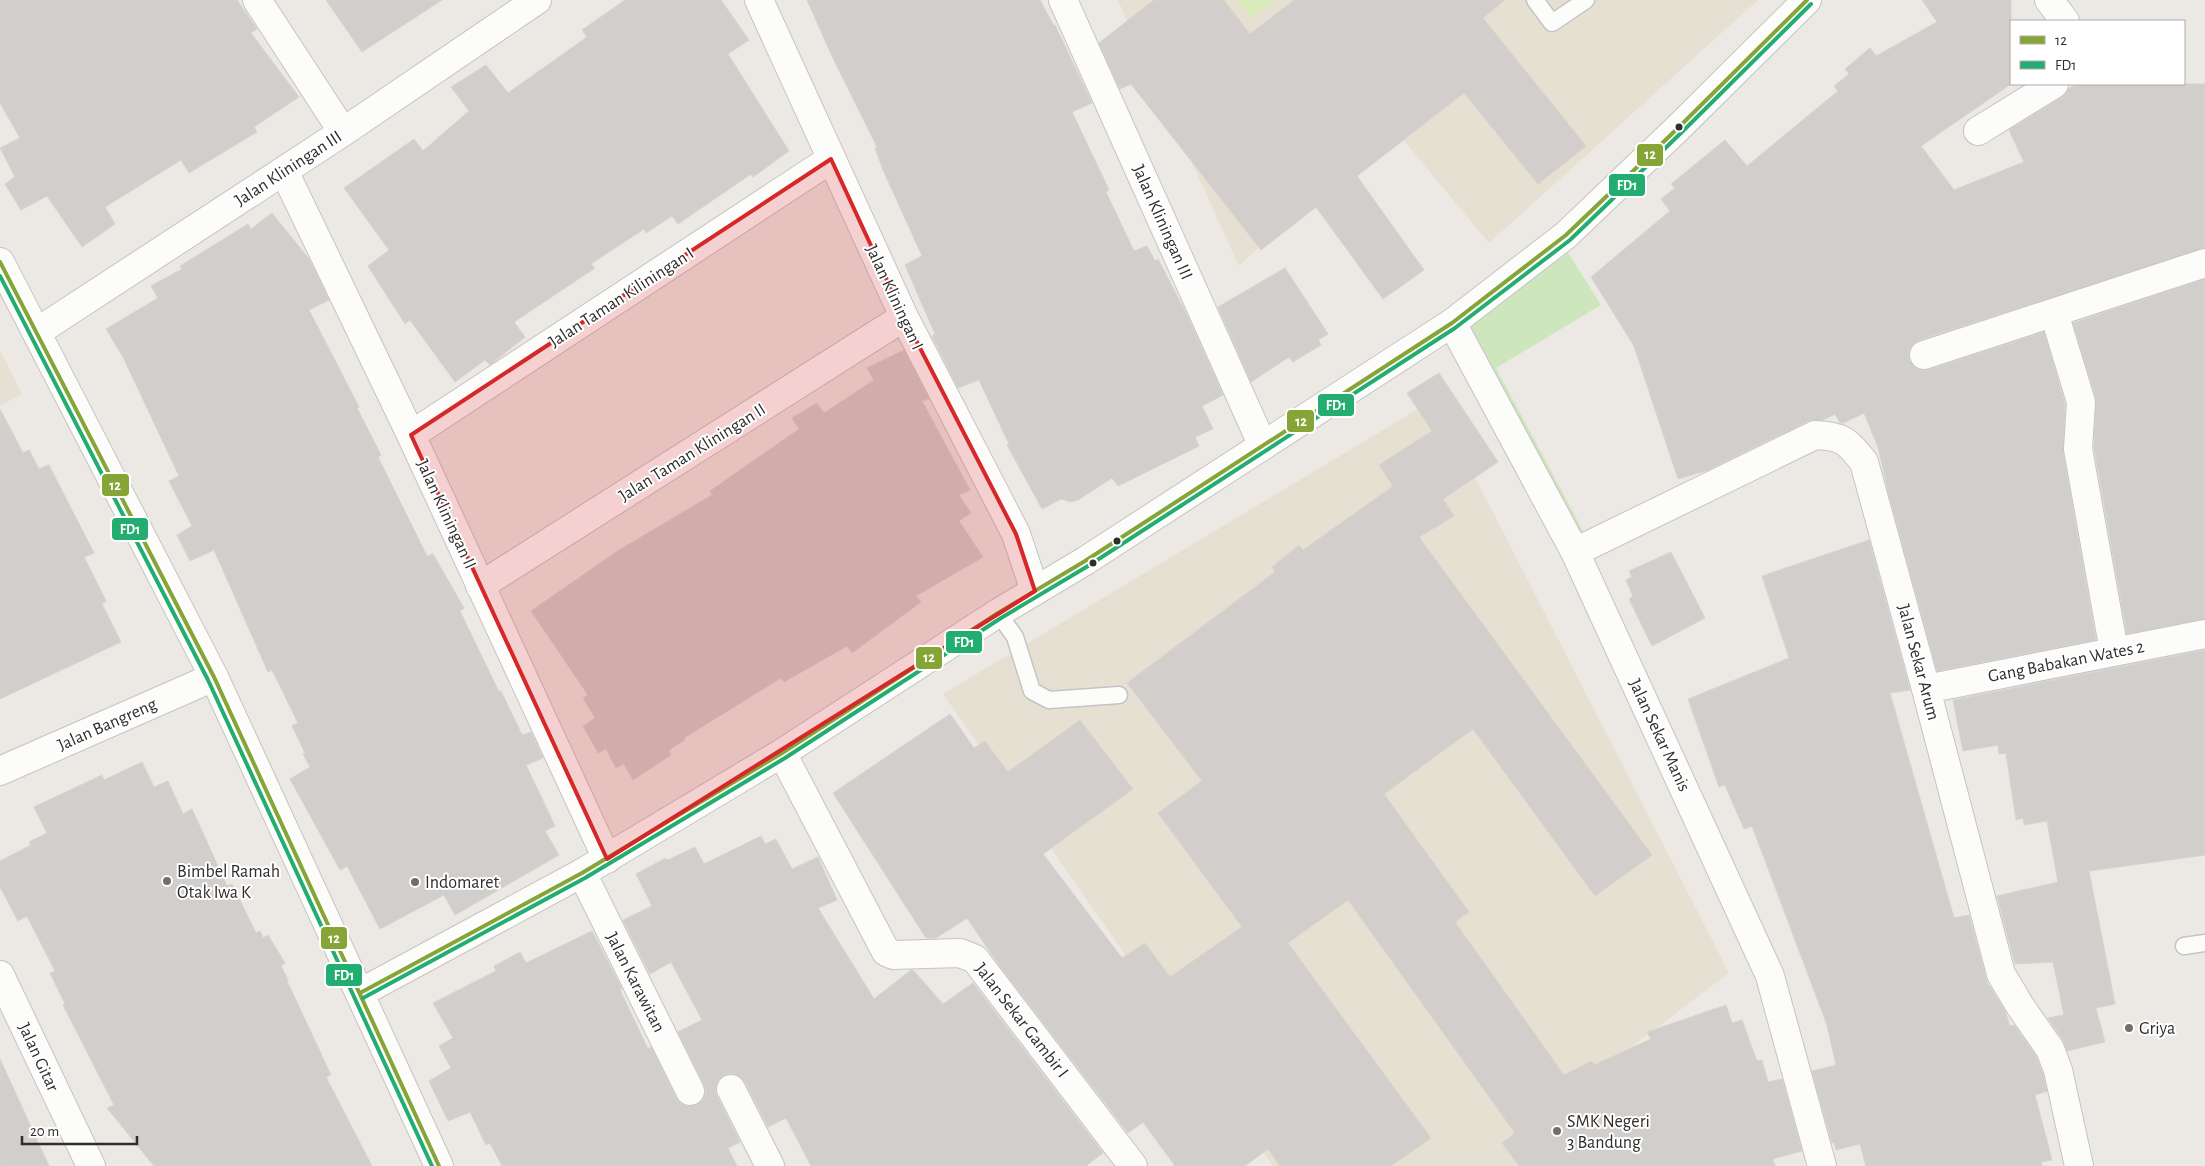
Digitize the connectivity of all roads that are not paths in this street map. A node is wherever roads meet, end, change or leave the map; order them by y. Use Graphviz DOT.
graph roads {
  1 [pos="258,0"];
  2 [pos="537,0"];
  3 [pos="759,0"];
  4 [pos="1063,0"];
  5 [pos="1535,0"];
  6 [pos="1586,0"];
  7 [pos="1807,0"];
  8 [pos="2050,0"];
  9 [pos="2064,20"];
  10 [pos="2052,85"];
  11 [pos="1978,131"];
  12 [pos="343,132"];
  13 [pos="831,159"];
  14 [pos="284,171"];
  15 [pos="0,262"];
  16 [pos="2205,263"];
  17 [pos="2054,313"];
  18 [pos="904,317"];
  19 [pos="1452,323"];
  20 [pos="37,332"];
  21 [pos="1924,355"];
  22 [pos="411,434"];
  23 [pos="1262,444"];
  24 [pos="1575,552"];
  25 [pos="480,586"];
  26 [pos="1035,591"];
  27 [pos="998,613"];
  28 [pos="2205,634"];
  29 [pos="2114,650"];
  30 [pos="214,677"];
  31 [pos="1926,689"];
  32 [pos="1119,695"];
  33 [pos="782,753"];
  34 [pos="0,771"];
  35 [pos="606,859"];
  36 [pos="582,874"];
  37 [pos="2205,943"];
  38 [pos="2184,946"];
  39 [pos="0,976"];
  40 [pos="360,993"];
  41 [pos="731,1090"];
  42 [pos="690,1091"];
  43 [pos="91,1166"];
  44 [pos="440,1166"];
  45 [pos="770,1166"];
  46 [pos="1133,1166"];
  47 [pos="1822,1166"];
  48 [pos="2080,1166"];
  1 -- 12 [label="street"];
  2 -- 12 [label="street, Jalan Kliningan III"];
  3 -- 13 [label="street, Jalan Kliningan I"];
  4 -- 23 [label="street, Jalan Kliningan III"];
  5 -- 6 [label="lane"];
  7 -- 19 [label="street"];
  8 -- 9 [label="street"];
  10 -- 11 [label="street"];
  12 -- 14 [label="street, Jalan Kliningan III"];
  13 -- 18 [label="street, Jalan Kliningan I"];
  13 -- 22 [label="street, Jalan Taman Kiliningan I"];
  14 -- 20 [label="street, Jalan Kliningan III"];
  14 -- 22 [label="street, Jalan Kliningan II"];
  15 -- 20 [label="street"];
  16 -- 17 [label="street"];
  17 -- 21 [label="street"];
  17 -- 29 [label="street"];
  18 -- 25 [label="street, Jalan Taman Kliningan II"];
  18 -- 26 [label="street, Jalan Kliningan I"];
  19 -- 23 [label="street"];
  19 -- 24 [label="street, Jalan Sekar Manis"];
  20 -- 30 [label="street"];
  22 -- 25 [label="street, Jalan Kliningan II"];
  23 -- 26 [label="street"];
  24 -- 31 [label="street, Jalan Sekar Arum"];
  24 -- 47 [label="street, Jalan Sekar Manis"];
  25 -- 35 [label="street, Jalan Kliningan II"];
  26 -- 27 [label="street"];
  27 -- 32 [label="lane"];
  27 -- 33 [label="street"];
  28 -- 29 [label="street, Gang Babakan Wates 2"];
  29 -- 31 [label="street, Gang Babakan Wates 2"];
  30 -- 34 [label="street, Jalan Bangreng"];
  30 -- 40 [label="street"];
  31 -- 48 [label="street, Jalan Sekar Arum"];
  33 -- 35 [label="street"];
  33 -- 46 [label="street, Jalan Sekar Gambir I"];
  35 -- 36 [label="street"];
  36 -- 40 [label="street"];
  36 -- 42 [label="street, Jalan Karawitan"];
  37 -- 38 [label="lane"];
  39 -- 43 [label="street, Jalan Gitar"];
  40 -- 44 [label="street"];
  41 -- 45 [label="street"];
}
